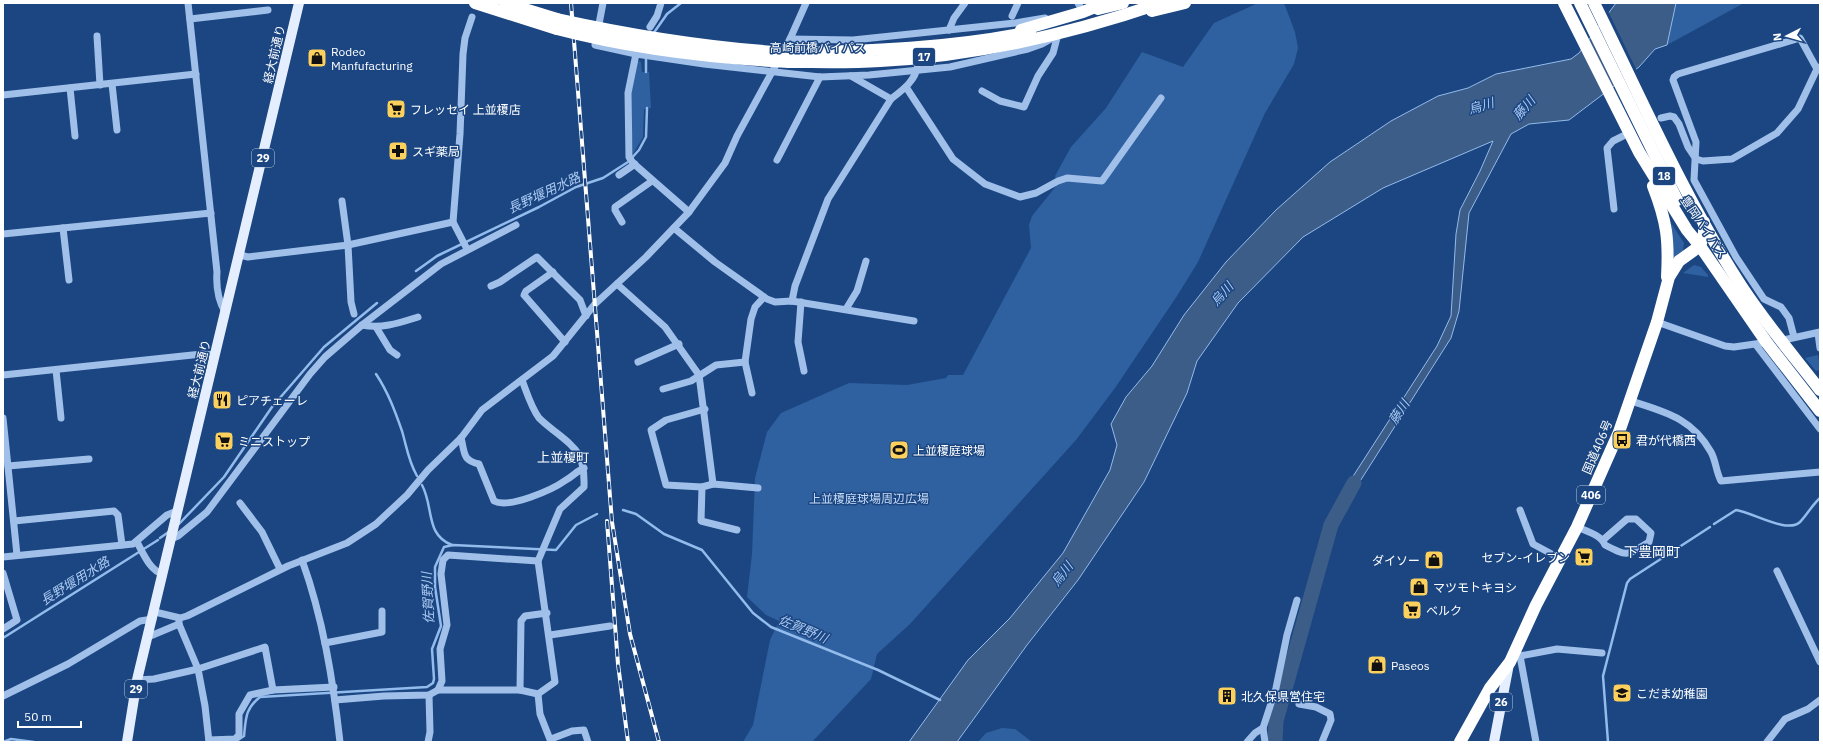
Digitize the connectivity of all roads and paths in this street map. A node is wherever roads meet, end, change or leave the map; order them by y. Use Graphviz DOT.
graph roads {
  1 [pos="188,3"];
  2 [pos="299,3"];
  3 [pos="475,3"];
  4 [pos="505,3"];
  5 [pos="603,3"];
  6 [pos="661,3"];
  7 [pos="806,3"];
  8 [pos="965,3"];
  9 [pos="1018,3"];
  10 [pos="1105,3"];
  11 [pos="1123,3"];
  12 [pos="1160,3"];
  13 [pos="1185,3"];
  14 [pos="1564,3"];
  15 [pos="1580,3"];
  16 [pos="1594,3"];
  17 [pos="1080,7"];
  18 [pos="1135,8"];
  19 [pos="268,10"];
  20 [pos="1012,16"];
  21 [pos="472,17"];
  22 [pos="190,20"];
  23 [pos="557,24"];
  24 [pos="650,27"];
  25 [pos="949,30"];
  26 [pos="916,34"];
  27 [pos="1058,34"];
  28 [pos="97,36"];
  29 [pos="995,37"];
  30 [pos="790,40"];
  31 [pos="917,42"];
  32 [pos="639,54"];
  33 [pos="790,57"];
  34 [pos="918,67"];
  35 [pos="1818,68"];
  36 [pos="773,72"];
  37 [pos="196,74"];
  38 [pos="851,76"];
  39 [pos="820,77"];
  40 [pos="112,84"];
  41 [pos="100,85"];
  42 [pos="906,87"];
  43 [pos="70,88"];
  44 [pos="982,92"];
  45 [pos="3,95"];
  46 [pos="1160,98"];
  47 [pos="891,99"];
  48 [pos="1661,118"];
  49 [pos="117,130"];
  50 [pos="75,136"];
  51 [pos="1623,136"];
  52 [pos="1639,152"];
  53 [pos="1696,159"];
  54 [pos="776,160"];
  55 [pos="632,161"];
  56 [pos="619,175"];
  57 [pos="652,181"];
  58 [pos="342,201"];
  59 [pos="1614,209"];
  60 [pos="689,212"];
  61 [pos="211,213"];
  62 [pos="453,222"];
  63 [pos="622,222"];
  64 [pos="1704,222"];
  65 [pos="516,225"];
  66 [pos="63,228"];
  67 [pos="674,228"];
  68 [pos="3,234"];
  69 [pos="348,245"];
  70 [pos="464,246"];
  71 [pos="1700,246"];
  72 [pos="240,255"];
  73 [pos="866,261"];
  74 [pos="217,272"];
  75 [pos="553,272"];
  76 [pos="69,280"];
  77 [pos="1666,283"];
  78 [pos="617,284"];
  79 [pos="491,286"];
  80 [pos="231,292"];
  81 [pos="764,297"];
  82 [pos="792,301"];
  83 [pos="801,302"];
  84 [pos="846,309"];
  85 [pos="226,312"];
  86 [pos="354,314"];
  87 [pos="586,316"];
  88 [pos="418,317"];
  89 [pos="914,321"];
  90 [pos="1656,322"];
  91 [pos="362,325"];
  92 [pos="376,327"];
  93 [pos="1819,333"];
  94 [pos="1794,337"];
  95 [pos="1781,340"];
  96 [pos="564,342"];
  97 [pos="679,344"];
  98 [pos="1761,344"];
  99 [pos="1820,348"];
  100 [pos="215,355"];
  101 [pos="397,355"];
  102 [pos="638,362"];
  103 [pos="745,362"];
  104 [pos="56,370"];
  105 [pos="804,371"];
  106 [pos="3,375"];
  107 [pos="699,375"];
  108 [pos="522,380"];
  109 [pos="663,389"];
  110 [pos="1820,390"];
  111 [pos="752,394"];
  112 [pos="1630,401"];
  113 [pos="705,409"];
  114 [pos="1820,410"];
  115 [pos="3,418"];
  116 [pos="61,418"];
  117 [pos="1820,429"];
  118 [pos="461,438"];
  119 [pos="90,459"];
  120 [pos="8,466"];
  121 [pos="584,468"];
  122 [pos="1820,472"];
  123 [pos="713,484"];
  124 [pos="702,487"];
  125 [pos="758,488"];
  126 [pos="240,503"];
  127 [pos="1520,510"];
  128 [pos="176,515"];
  129 [pos="14,521"];
  130 [pos="1577,526"];
  131 [pos="737,530"];
  132 [pos="171,538"];
  133 [pos="1603,540"];
  134 [pos="122,545"];
  135 [pos="140,548"];
  136 [pos="17,555"];
  137 [pos="3,557"];
  138 [pos="1561,559"];
  139 [pos="302,560"];
  140 [pos="538,560"];
  141 [pos="280,569"];
  142 [pos="1777,571"];
  143 [pos="3,573"];
  144 [pos="162,574"];
  145 [pos="1297,600"];
  146 [pos="382,611"];
  147 [pos="547,613"];
  148 [pos="154,616"];
  149 [pos="179,621"];
  150 [pos="610,626"];
  151 [pos="3,630"];
  152 [pos="550,635"];
  153 [pos="148,637"];
  154 [pos="325,643"];
  155 [pos="1602,653"];
  156 [pos="1515,656"];
  157 [pos="1820,662"];
  158 [pos="198,669"];
  159 [pos="137,680"];
  160 [pos="273,690"];
  161 [pos="438,690"];
  162 [pos="520,690"];
  163 [pos="335,693"];
  164 [pos="538,694"];
  165 [pos="3,696"];
  166 [pos="429,696"];
  167 [pos="1820,700"];
  168 [pos="1299,704"];
  169 [pos="1263,728"];
  170 [pos="551,740"];
  171 [pos="209,741"];
  172 [pos="127,742"];
  173 [pos="340,742"];
  174 [pos="428,742"];
  175 [pos="588,742"];
  176 [pos="1247,742"];
  177 [pos="1265,742"];
  178 [pos="1322,742"];
  179 [pos="1460,742"];
  180 [pos="1494,742"];
  181 [pos="1536,742"];
  182 [pos="1767,742"];
  1 -- 22 [label="street"];
  2 -- 72 [label="main road, 経大前通り / 29"];
  3 -- 23 [label="highway, 高崎前橋バイパス / 17"];
  4 -- 23 [label="highway, 高崎前橋バイパス / 17"];
  5 -- 32 [label="street"];
  6 -- 24 [label="street"];
  7 -- 30 [label="street"];
  8 -- 25 [label="street"];
  9 -- 20 [label="street"];
  10 -- 17 [label="highway, 17"];
  11 -- 17 [label="highway"];
  12 -- 18 [label="highway, 高崎前橋バイパス / 17"];
  13 -- 18 [label="highway, 17"];
  14 -- 52 [label="highway, 豊岡バイパス / 18"];
  15 -- 71 [label="highway, 18"];
  16 -- 64 [label="highway, 豊岡バイパス / 18"];
  17 -- 25 [label="street"];
  17 -- 29 [label="highway, 17"];
  18 -- 27 [label="highway, 高崎前橋バイパス / 17"];
  18 -- 29 [label="highway, 高崎前橋バイパス / 17"];
  19 -- 22 [label="street"];
  21 -- 62 [label="street"];
  22 -- 37 [label="street"];
  23 -- 33 [label="highway, 高崎前橋バイパス / 17, bridge"];
  25 -- 26 [label="street"];
  26 -- 30 [label="street"];
  26 -- 31 [label="street"];
  27 -- 33 [label="highway, 高崎前橋バイパス / 17"];
  27 -- 34 [label="street"];
  27 -- 44 [label="street"];
  28 -- 41 [label="street"];
  29 -- 33 [label="highway, 高崎前橋バイパス / 17"];
  30 -- 36 [label="street"];
  32 -- 36 [label="street"];
  32 -- 55 [label="street"];
  34 -- 38 [label="street"];
  34 -- 42 [label="street"];
  35 -- 53 [label="street"];
  35 -- 53 [label="street"];
  36 -- 39 [label="street"];
  36 -- 60 [label="street"];
  37 -- 40 [label="street"];
  37 -- 61 [label="street"];
  38 -- 39 [label="street"];
  38 -- 47 [label="street"];
  39 -- 54 [label="street"];
  40 -- 41 [label="street"];
  40 -- 49 [label="street"];
  41 -- 43 [label="street"];
  42 -- 46 [label="street"];
  42 -- 47 [label="street"];
  43 -- 45 [label="street"];
  43 -- 50 [label="street"];
  47 -- 82 [label="street"];
  48 -- 53 [label="street"];
  51 -- 59 [label="street"];
  52 -- 71 [label="highway, 豊岡バイパス / 18"];
  52 -- 77 [label="highway, 406"];
  53 -- 94 [label="street"];
  55 -- 56 [label="street"];
  55 -- 57 [label="street"];
  57 -- 60 [label="street"];
  57 -- 63 [label="street"];
  58 -- 69 [label="street"];
  60 -- 67 [label="street"];
  61 -- 66 [label="street"];
  61 -- 74 [label="street"];
  62 -- 69 [label="street"];
  62 -- 70 [label="street"];
  64 -- 71 [label="highway"];
  64 -- 95 [label="highway, 豊岡バイパス / 18"];
  65 -- 70 [label="street"];
  66 -- 68 [label="street"];
  66 -- 76 [label="street"];
  67 -- 78 [label="street"];
  67 -- 81 [label="street"];
  69 -- 72 [label="street"];
  69 -- 86 [label="street"];
  70 -- 91 [label="street"];
  71 -- 77 [label="highway, 国道406号 / 406"];
  71 -- 98 [label="highway, 豊岡バイパス / 18"];
  72 -- 80 [label="main road, 経大前通り / 29"];
  73 -- 84 [label="street"];
  74 -- 80 [label="street"];
  74 -- 85 [label="street"];
  75 -- 79 [label="street"];
  75 -- 87 [label="street"];
  75 -- 96 [label="street"];
  77 -- 90 [label="highway, 国道406号 / 406"];
  78 -- 87 [label="street"];
  78 -- 97 [label="street"];
  80 -- 85 [label="main road, 経大前通り / 29"];
  81 -- 82 [label="street"];
  81 -- 103 [label="street"];
  82 -- 83 [label="street"];
  83 -- 84 [label="street"];
  83 -- 105 [label="street"];
  84 -- 89 [label="street"];
  85 -- 100 [label="main road, 経大前通り / 29"];
  87 -- 96 [label="street"];
  88 -- 92 [label="street"];
  90 -- 98 [label="street"];
  90 -- 112 [label="highway, 国道406号 / 406"];
  91 -- 92 [label="street"];
  91 -- 132 [label="street"];
  92 -- 101 [label="street"];
  93 -- 94 [label="street"];
  93 -- 99 [label="street"];
  94 -- 95 [label="street"];
  95 -- 98 [label="street"];
  95 -- 110 [label="highway, 豊岡バイパス / 18"];
  96 -- 108 [label="street"];
  97 -- 102 [label="street"];
  97 -- 107 [label="street"];
  98 -- 114 [label="highway, 豊岡バイパス / 18"];
  98 -- 117 [label="street"];
  100 -- 104 [label="street"];
  100 -- 128 [label="main road, 経大前通り / 29"];
  103 -- 107 [label="street"];
  103 -- 111 [label="street"];
  104 -- 106 [label="street"];
  104 -- 116 [label="street"];
  107 -- 109 [label="street"];
  107 -- 113 [label="street"];
  108 -- 118 [label="street"];
  108 -- 121 [label="street"];
  112 -- 122 [label="street"];
  112 -- 130 [label="highway, 国道406号 / 406"];
  113 -- 123 [label="street"];
  113 -- 124 [label="street"];
  115 -- 120 [label="street"];
  118 -- 121 [label="street"];
  118 -- 139 [label="street"];
  119 -- 120 [label="street"];
  120 -- 129 [label="street"];
  121 -- 140 [label="street"];
  123 -- 124 [label="street"];
  123 -- 125 [label="street"];
  124 -- 131 [label="street"];
  126 -- 141 [label="street"];
  127 -- 138 [label="street"];
  128 -- 132 [label="main road, 経大前通り / 29"];
  128 -- 135 [label="street"];
  129 -- 134 [label="street"];
  129 -- 136 [label="street"];
  130 -- 133 [label="street"];
  130 -- 138 [label="highway, 国道406号 / 406"];
  132 -- 144 [label="main road, 経大前通り / 29"];
  133 -- 133 [label="street"];
  134 -- 135 [label="street"];
  134 -- 136 [label="street"];
  135 -- 144 [label="street"];
  136 -- 137 [label="street"];
  138 -- 156 [label="highway, 国道406号 / 406"];
  139 -- 141 [label="street"];
  139 -- 154 [label="street"];
  140 -- 147 [label="street"];
  140 -- 161 [label="street"];
  141 -- 149 [label="street"];
  142 -- 157 [label="street"];
  143 -- 151 [label="street"];
  144 -- 148 [label="main road, 経大前通り / 29"];
  145 -- 169 [label="street"];
  146 -- 154 [label="street"];
  147 -- 152 [label="street"];
  147 -- 162 [label="street"];
  148 -- 149 [label="street"];
  148 -- 153 [label="main road, 経大前通り / 29"];
  148 -- 165 [label="street"];
  149 -- 153 [label="street"];
  149 -- 158 [label="street"];
  150 -- 152 [label="street"];
  152 -- 164 [label="street"];
  153 -- 159 [label="main road, 経大前通り / 29"];
  154 -- 163 [label="street"];
  155 -- 156 [label="street"];
  156 -- 179 [label="highway, 国道406号 / 406"];
  156 -- 180 [label="main road, 26"];
  156 -- 181 [label="street"];
  158 -- 159 [label="street"];
  158 -- 160 [label="street"];
  158 -- 171 [label="street"];
  159 -- 172 [label="main road, 経大前通り / 29"];
  160 -- 163 [label="street"];
  160 -- 171 [label="street"];
  161 -- 162 [label="street"];
  161 -- 166 [label="street"];
  162 -- 164 [label="street"];
  163 -- 166 [label="street"];
  163 -- 173 [label="street"];
  164 -- 170 [label="street"];
  166 -- 174 [label="street"];
  167 -- 182 [label="street"];
  168 -- 178 [label="street"];
  169 -- 176 [label="street"];
  169 -- 177 [label="street"];
  170 -- 175 [label="street"];
}
